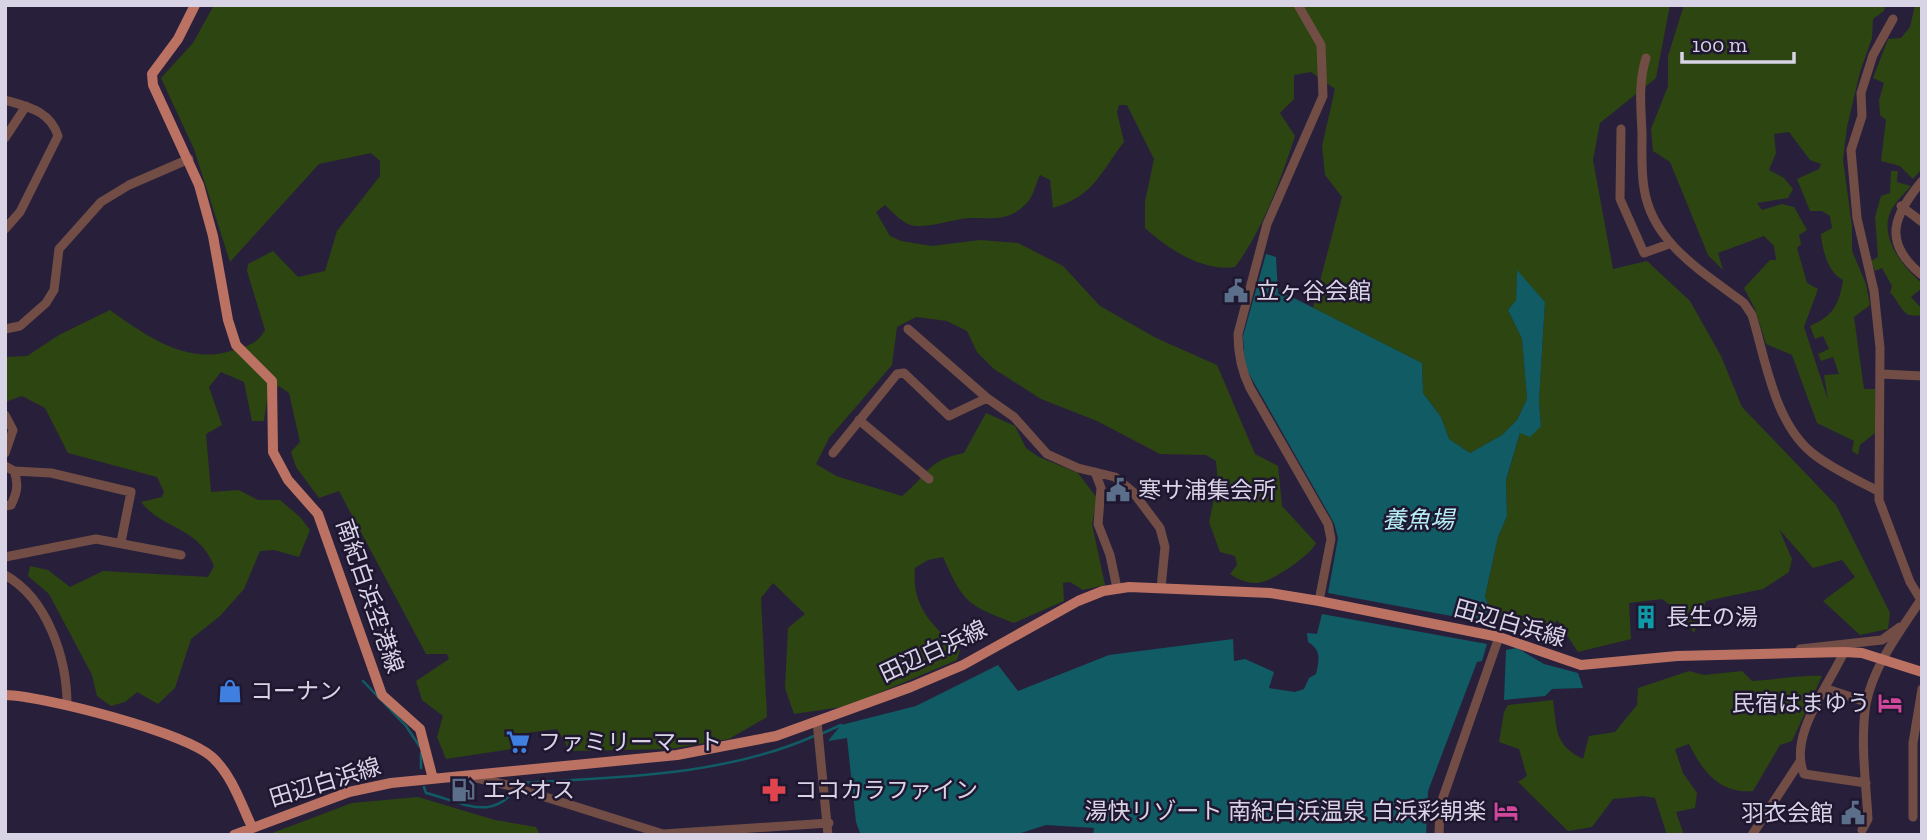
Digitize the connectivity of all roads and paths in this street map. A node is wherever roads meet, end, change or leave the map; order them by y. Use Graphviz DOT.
graph roads {
  1 [pos="195,5"];
  2 [pos="1298,5"];
  3 [pos="1893,19"];
  4 [pos="1646,58"];
  5 [pos="5,100"];
  6 [pos="26,106"];
  7 [pos="1621,129"];
  8 [pos="5,138"];
  9 [pos="189,159"];
  10 [pos="1922,181"];
  11 [pos="1901,206"];
  12 [pos="1922,222"];
  13 [pos="5,229"];
  14 [pos="1669,244"];
  15 [pos="1922,275"];
  16 [pos="5,329"];
  17 [pos="908,329"];
  18 [pos="1882,374"];
  19 [pos="1922,376"];
  20 [pos="987,398"];
  21 [pos="5,415"];
  22 [pos="859,420"];
  23 [pos="5,453"];
  24 [pos="833,453"];
  25 [pos="10,468"];
  26 [pos="1095,472"];
  27 [pos="929,479"];
  28 [pos="1878,491"];
  29 [pos="5,506"];
  30 [pos="121,542"];
  31 [pos="181,555"];
  32 [pos="5,558"];
  33 [pos="5,575"];
  34 [pos="1117,588"];
  35 [pos="1161,588"];
  36 [pos="1921,599"];
  37 [pos="1319,601"];
  38 [pos="1908,619"];
  39 [pos="1499,636"];
  40 [pos="1788,651"];
  41 [pos="1844,652"];
  42 [pos="1884,659"];
  43 [pos="1922,673"];
  44 [pos="1827,689"];
  45 [pos="1922,689"];
  46 [pos="5,695"];
  47 [pos="1866,702"];
  48 [pos="67,705"];
  49 [pos="819,725"];
  50 [pos="1799,763"];
  51 [pos="467,776"];
  52 [pos="433,779"];
  53 [pos="1866,783"];
  54 [pos="1913,817"];
  55 [pos="829,823"];
  56 [pos="252,827"];
  57 [pos="1863,830"];
  58 [pos="234,835"];
  59 [pos="828,835"];
  60 [pos="1439,835"];
  61 [pos="1752,835"];
  1 -- 9 [label="main road, 南紀白浜空港線"];
  2 -- 37 [label="street"];
  3 -- 18 [label="street"];
  4 -- 14 [label="street"];
  5 -- 6 [label="street"];
  6 -- 8 [label="street"];
  6 -- 13 [label="street"];
  7 -- 14 [label="street"];
  9 -- 16 [label="street"];
  9 -- 52 [label="main road, 南紀白浜空港線"];
  10 -- 11 [label="street"];
  11 -- 12 [label="street"];
  11 -- 15 [label="street"];
  14 -- 28 [label="street"];
  17 -- 20 [label="street"];
  18 -- 19 [label="street"];
  18 -- 28 [label="street"];
  20 -- 22 [label="street"];
  20 -- 26 [label="street"];
  21 -- 23 [label="street"];
  22 -- 24 [label="street"];
  22 -- 27 [label="street"];
  25 -- 29 [label="street"];
  25 -- 30 [label="street"];
  26 -- 34 [label="street"];
  26 -- 35 [label="street"];
  28 -- 36 [label="street"];
  30 -- 31 [label="street"];
  30 -- 32 [label="street"];
  33 -- 48 [label="street"];
  34 -- 35 [label="main road, 田辺白浜線"];
  34 -- 49 [label="main road, 田辺白浜線"];
  35 -- 37 [label="main road, 田辺白浜線"];
  36 -- 38 [label="street"];
  37 -- 39 [label="main road, 田辺白浜線"];
  38 -- 40 [label="street"];
  38 -- 42 [label="street"];
  39 -- 40 [label="main road, 田辺白浜線"];
  39 -- 60 [label="street"];
  40 -- 41 [label="main road, 田辺白浜線"];
  41 -- 42 [label="main road, 田辺白浜線"];
  41 -- 44 [label="street"];
  42 -- 43 [label="main road, 田辺白浜線"];
  42 -- 47 [label="street"];
  44 -- 47 [label="street"];
  44 -- 50 [label="street"];
  45 -- 54 [label="street"];
  46 -- 48 [label="main road, 田辺白浜線"];
  47 -- 53 [label="street"];
  48 -- 56 [label="main road, 田辺白浜線"];
  49 -- 51 [label="main road, 田辺白浜線"];
  49 -- 55 [label="street"];
  50 -- 53 [label="street"];
  50 -- 61 [label="street"];
  51 -- 52 [label="main road, 田辺白浜線"];
  51 -- 55 [label="street"];
  52 -- 56 [label="main road, 田辺白浜線"];
  53 -- 57 [label="street"];
  55 -- 59 [label="street"];
  56 -- 58 [label="main road"];
}
